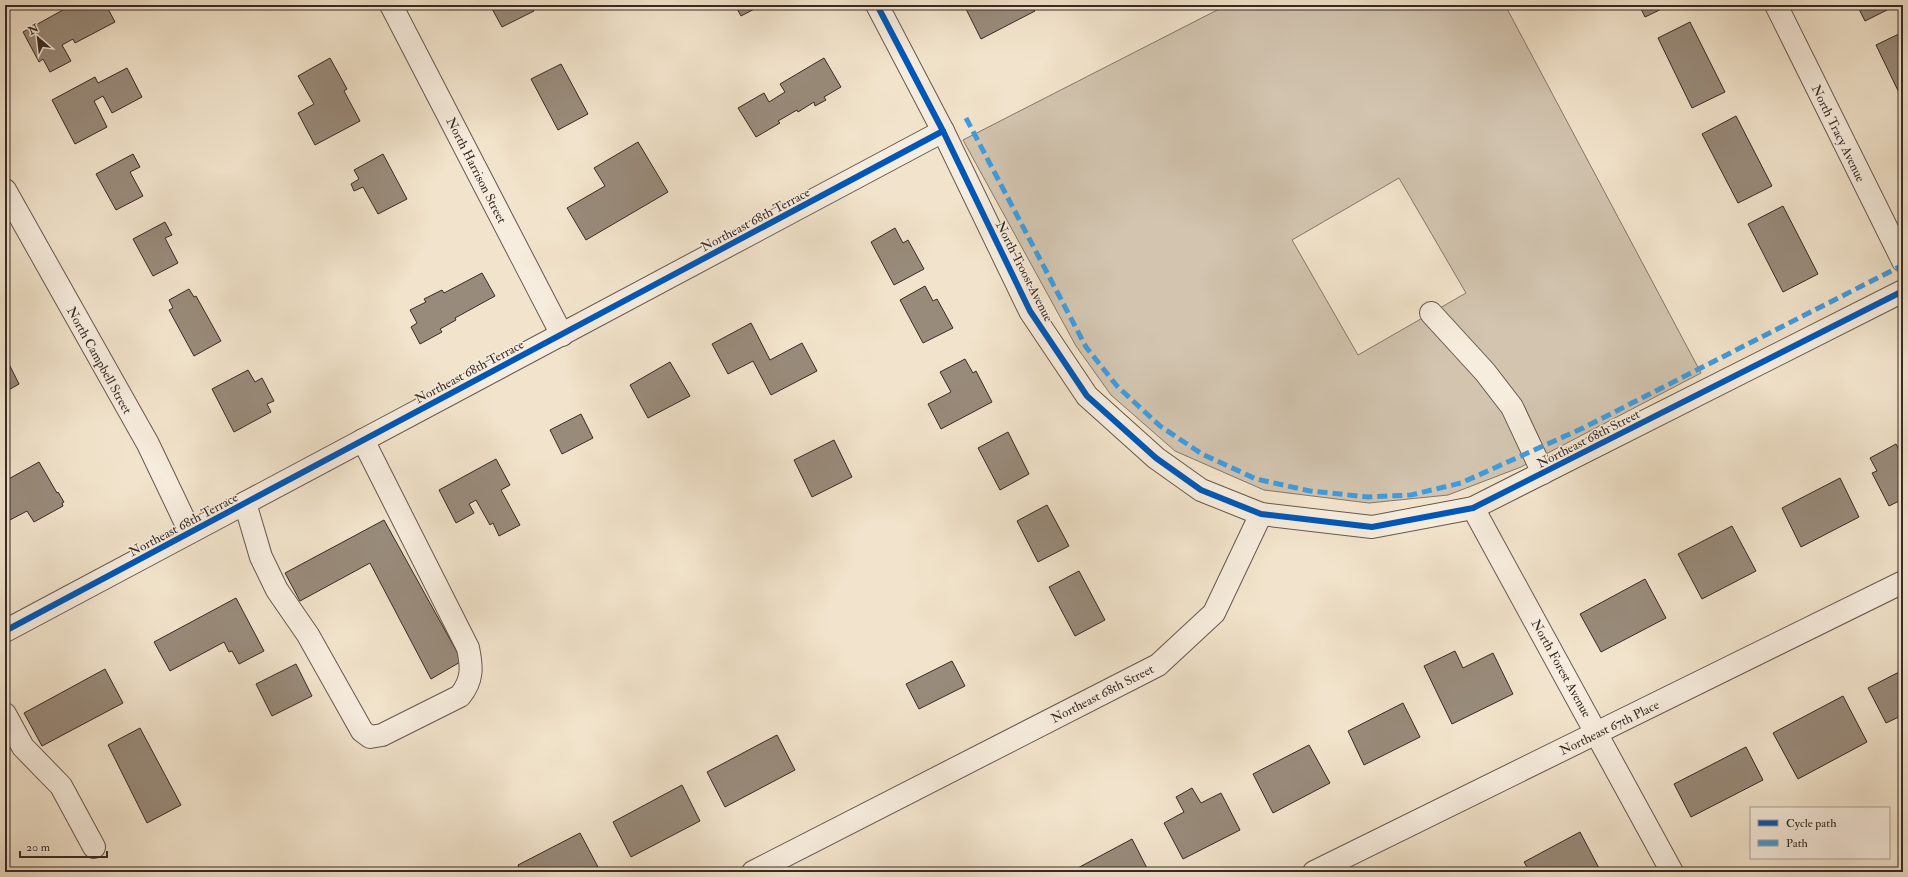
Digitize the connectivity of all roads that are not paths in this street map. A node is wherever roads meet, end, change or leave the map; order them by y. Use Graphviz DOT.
graph roads {
  1 [pos="391,5"];
  2 [pos="877,5"];
  3 [pos="1776,5"];
  4 [pos="944,131"];
  5 [pos="5,190"];
  6 [pos="1903,261"];
  7 [pos="1903,291"];
  8 [pos="1431,313"];
  9 [pos="562,335"];
  10 [pos="363,440"];
  11 [pos="1543,473"];
  12 [pos="245,503"];
  13 [pos="1473,508"];
  14 [pos="1262,514"];
  15 [pos="190,532"];
  16 [pos="1903,582"];
  17 [pos="5,631"];
  18 [pos="5,714"];
  19 [pos="1597,733"];
  20 [pos="94,847"];
  21 [pos="753,872"];
  22 [pos="1314,872"];
  23 [pos="1672,872"];
  1 -- 9 [label="street, North Harrison Street"];
  2 -- 4 [label="street, North Troost Avenue"];
  3 -- 6 [label="street, North Tracy Avenue"];
  4 -- 9 [label="street, Northeast 68th Terrace"];
  4 -- 14 [label="street, North Troost Avenue"];
  5 -- 15 [label="street, North Campbell Street"];
  7 -- 11 [label="street, Northeast 68th Street"];
  8 -- 11 [label="street"];
  9 -- 10 [label="street, Northeast 68th Terrace"];
  10 -- 12 [label="street, Northeast 68th Terrace"];
  10 -- 12 [label="street"];
  11 -- 13 [label="street, Northeast 68th Street"];
  12 -- 15 [label="street, Northeast 68th Terrace"];
  13 -- 14 [label="street, Northeast 68th Street"];
  13 -- 19 [label="street, North Forest Avenue"];
  14 -- 21 [label="street, Northeast 68th Street"];
  15 -- 17 [label="street, Northeast 68th Terrace"];
  16 -- 19 [label="street, Northeast 67th Place"];
  18 -- 20 [label="street"];
  19 -- 22 [label="street, Northeast 67th Place"];
  19 -- 23 [label="street, North Forest Avenue"];
}
